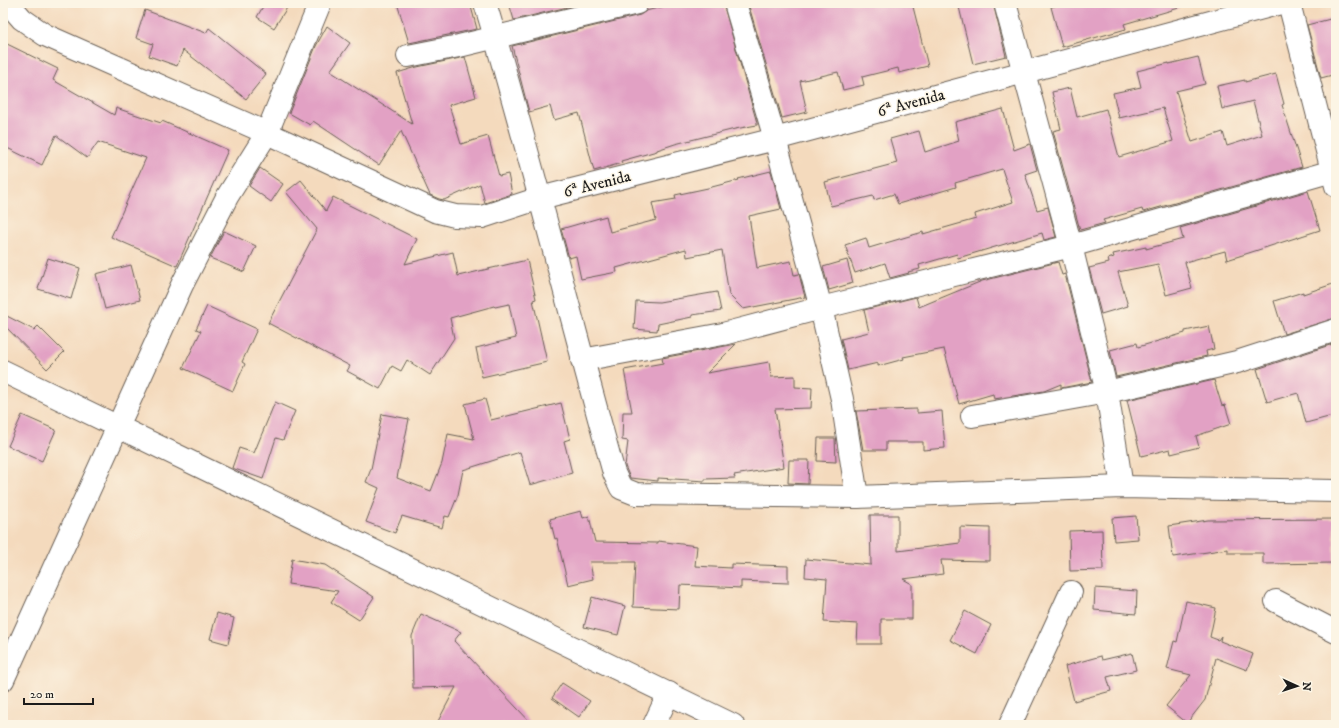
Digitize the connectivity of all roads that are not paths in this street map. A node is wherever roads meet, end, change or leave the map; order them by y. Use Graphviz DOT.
graph roads {
  1 [pos="8,3"];
  2 [pos="320,3"];
  3 [pos="485,3"];
  4 [pos="638,3"];
  5 [pos="735,3"];
  6 [pos="1005,3"];
  7 [pos="1281,3"];
  8 [pos="1289,3"];
  9 [pos="495,38"];
  10 [pos="408,56"];
  11 [pos="1023,73"];
  12 [pos="267,134"];
  13 [pos="775,139"];
  14 [pos="1335,176"];
  15 [pos="540,198"];
  16 [pos="1071,246"];
  17 [pos="821,308"];
  18 [pos="1336,330"];
  19 [pos="582,360"];
  20 [pos="3,371"];
  21 [pos="1107,392"];
  22 [pos="972,416"];
  23 [pos="117,426"];
  24 [pos="1122,487"];
  25 [pos="1336,491"];
  26 [pos="857,498"];
  27 [pos="1071,592"];
  28 [pos="1276,601"];
  29 [pos="1336,632"];
  30 [pos="3,680"];
  31 [pos="669,694"];
  32 [pos="654,725"];
  33 [pos="733,725"];
  34 [pos="1010,725"];
  1 -- 12 [label="street, 6ª Avenida"];
  2 -- 12 [label="street"];
  3 -- 9 [label="street"];
  4 -- 9 [label="street"];
  5 -- 13 [label="street"];
  6 -- 11 [label="street"];
  7 -- 11 [label="street, 6ª Avenida"];
  8 -- 14 [label="street"];
  9 -- 10 [label="street"];
  9 -- 15 [label="street"];
  11 -- 13 [label="street, 6ª Avenida"];
  11 -- 16 [label="street"];
  12 -- 15 [label="street, 6ª Avenida"];
  12 -- 23 [label="street"];
  13 -- 15 [label="street, 6ª Avenida"];
  13 -- 17 [label="street"];
  14 -- 16 [label="street"];
  15 -- 19 [label="street"];
  16 -- 17 [label="street"];
  16 -- 21 [label="street"];
  17 -- 19 [label="street"];
  17 -- 26 [label="street"];
  18 -- 21 [label="street"];
  19 -- 26 [label="street"];
  20 -- 23 [label="street"];
  21 -- 22 [label="street"];
  21 -- 24 [label="street"];
  23 -- 30 [label="street"];
  23 -- 31 [label="street"];
  24 -- 25 [label="street"];
  24 -- 26 [label="street"];
  27 -- 34 [label="street"];
  28 -- 29 [label="street"];
  31 -- 32 [label="street"];
  31 -- 33 [label="street"];
}
